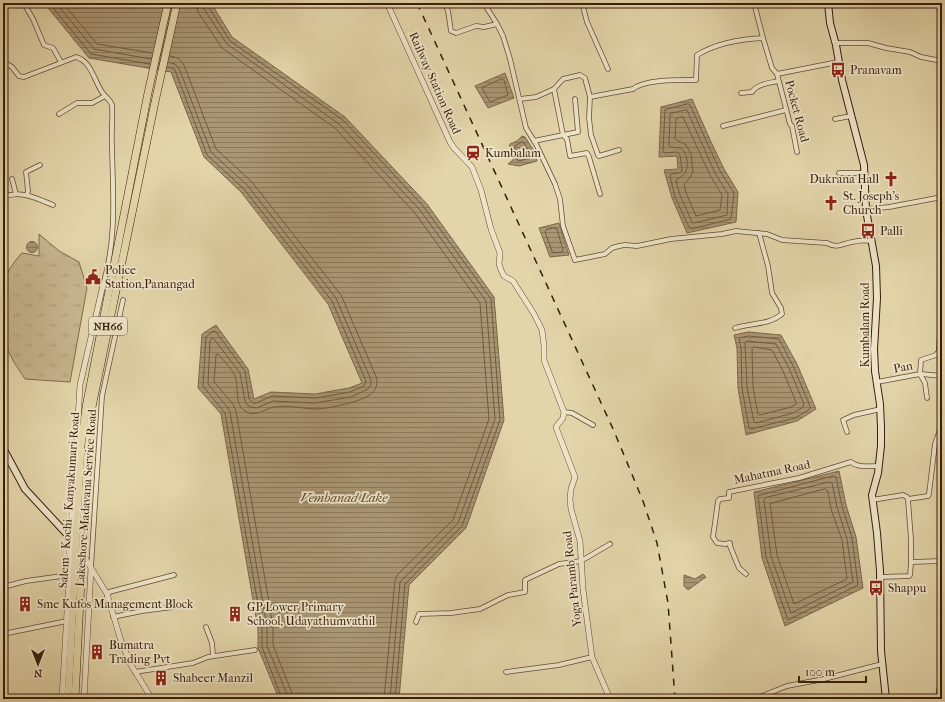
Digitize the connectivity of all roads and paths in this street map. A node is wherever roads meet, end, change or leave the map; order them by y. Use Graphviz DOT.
graph roads {
  1 [pos="26,3"];
  2 [pos="168,3"];
  3 [pos="177,3"];
  4 [pos="387,3"];
  5 [pos="445,3"];
  6 [pos="493,3"];
  7 [pos="582,3"];
  8 [pos="754,3"];
  9 [pos="828,3"];
  10 [pos="497,24"];
  11 [pos="763,38"];
  12 [pos="835,43"];
  13 [pos="942,61"];
  14 [pos="62,62"];
  15 [pos="838,62"];
  16 [pos="3,64"];
  17 [pos="608,69"];
  18 [pos="777,74"];
  19 [pos="778,80"];
  20 [pos="554,89"];
  21 [pos="741,93"];
  22 [pos="105,96"];
  23 [pos="590,97"];
  24 [pos="520,99"];
  25 [pos="575,99"];
  26 [pos="786,110"];
  27 [pos="59,114"];
  28 [pos="851,116"];
  29 [pos="835,119"];
  30 [pos="723,126"];
  31 [pos="563,135"];
  32 [pos="534,140"];
  33 [pos="619,150"];
  34 [pos="797,152"];
  35 [pos="40,165"];
  36 [pos="864,172"];
  37 [pos="839,173"];
  38 [pos="12,179"];
  39 [pos="16,194"];
  40 [pos="600,194"];
  41 [pos="28,195"];
  42 [pos="3,197"];
  43 [pos="942,197"];
  44 [pos="53,205"];
  45 [pos="857,210"];
  46 [pos="866,210"];
  47 [pos="759,233"];
  48 [pos="872,241"];
  49 [pos="103,284"];
  50 [pos="124,300"];
  51 [pos="735,328"];
  52 [pos="942,328"];
  53 [pos="920,374"];
  54 [pos="942,376"];
  55 [pos="877,382"];
  56 [pos="927,398"];
  57 [pos="881,409"];
  58 [pos="564,412"];
  59 [pos="942,424"];
  60 [pos="593,425"];
  61 [pos="847,432"];
  62 [pos="3,448"];
  63 [pos="878,466"];
  64 [pos="908,498"];
  65 [pos="872,500"];
  66 [pos="71,537"];
  67 [pos="76,544"];
  68 [pos="610,544"];
  69 [pos="82,553"];
  70 [pos="582,561"];
  71 [pos="910,563"];
  72 [pos="940,566"];
  73 [pos="91,567"];
  74 [pos="746,574"];
  75 [pos="69,575"];
  76 [pos="174,575"];
  77 [pos="880,577"];
  78 [pos="3,587"];
  79 [pos="107,596"];
  80 [pos="181,606"];
  81 [pos="113,617"];
  82 [pos="66,621"];
  83 [pos="416,622"];
  84 [pos="206,627"];
  85 [pos="3,634"];
  86 [pos="255,650"];
  87 [pos="213,656"];
  88 [pos="592,657"];
  89 [pos="882,664"];
  90 [pos="135,672"];
  91 [pos="506,672"];
  92 [pos="62,699"];
  93 [pos="68,699"];
  94 [pos="75,699"];
  95 [pos="84,699"];
  96 [pos="152,699"];
  97 [pos="610,699"];
  98 [pos="761,699"];
  99 [pos="886,699"];
  1 -- 14 [label="street"];
  2 -- 67 [label="highway, Salem - Kochi - Kanyakumari Road / NH66"];
  3 -- 69 [label="highway, Salem - Kochi - Kanyakumari Road / NH66"];
  4 -- 58 [label="street, Railway Station Road"];
  5 -- 10 [label="street"];
  6 -- 10 [label="street"];
  7 -- 17 [label="street"];
  8 -- 11 [label="street, Pocket Road"];
  9 -- 12 [label="main road, Kumbalam Road"];
  10 -- 24 [label="street"];
  11 -- 18 [label="street, Pocket Road"];
  11 -- 23 [label="street"];
  12 -- 13 [label="street"];
  12 -- 15 [label="main road, Kumbalam Road"];
  14 -- 16 [label="street"];
  14 -- 22 [label="street"];
  15 -- 18 [label="street"];
  15 -- 28 [label="main road, Kumbalam Road"];
  18 -- 19 [label="street, Pocket Road"];
  19 -- 21 [label="street, Pocket Road"];
  19 -- 26 [label="street, Pocket Road"];
  20 -- 23 [label="street"];
  20 -- 24 [label="street"];
  20 -- 31 [label="street"];
  22 -- 27 [label="street"];
  22 -- 49 [label="street"];
  23 -- 33 [label="street"];
  24 -- 32 [label="street"];
  25 -- 31 [label="street"];
  26 -- 30 [label="street"];
  26 -- 34 [label="street, Pocket Road"];
  28 -- 29 [label="street"];
  28 -- 36 [label="main road, Kumbalam Road"];
  31 -- 32 [label="street"];
  31 -- 40 [label="street"];
  32 -- 47 [label="street"];
  35 -- 41 [label="street"];
  36 -- 37 [label="street"];
  36 -- 46 [label="main road, Kumbalam Road"];
  38 -- 39 [label="street"];
  39 -- 41 [label="street"];
  39 -- 42 [label="street"];
  41 -- 44 [label="street"];
  43 -- 46 [label="street"];
  45 -- 46 [label="street"];
  46 -- 48 [label="main road, Kumbalam Road"];
  47 -- 48 [label="street"];
  47 -- 51 [label="street"];
  48 -- 55 [label="main road, Kumbalam Road"];
  49 -- 66 [label="street, Lakeshore-Madavana Service Road"];
  50 -- 73 [label="street, Lakeshore-Madavana Service Road"];
  52 -- 53 [label="street, Pan"];
  53 -- 54 [label="street"];
  53 -- 55 [label="street, Pan"];
  53 -- 56 [label="street"];
  55 -- 57 [label="main road, Kumbalam Road"];
  57 -- 61 [label="street"];
  57 -- 63 [label="main road, Kumbalam Road"];
  58 -- 60 [label="street"];
  58 -- 70 [label="street, Yoga Paramb Road"];
  59 -- 64 [label="street"];
  62 -- 66 [label="main road"];
  63 -- 65 [label="main road, Kumbalam Road"];
  63 -- 74 [label="street, Mahatma Road"];
  64 -- 65 [label="street"];
  64 -- 71 [label="street"];
  65 -- 77 [label="main road, Kumbalam Road"];
  66 -- 67 [label="main road"];
  66 -- 75 [label="street, Lakeshore-Madavana Service Road"];
  67 -- 69 [label="highway"];
  67 -- 93 [label="highway, Salem - Kochi - Kanyakumari Road / NH66"];
  68 -- 70 [label="street"];
  69 -- 73 [label="street"];
  69 -- 94 [label="highway, Salem - Kochi - Kanyakumari Road / NH66"];
  70 -- 83 [label="street"];
  70 -- 88 [label="street, Yoga Paramb Road"];
  71 -- 72 [label="street"];
  71 -- 77 [label="street"];
  73 -- 79 [label="street"];
  73 -- 95 [label="street, Lakeshore-Madavana Service Road"];
  75 -- 78 [label="street"];
  75 -- 82 [label="street, Lakeshore-Madavana Service Road"];
  76 -- 79 [label="street"];
  77 -- 89 [label="main road, Kumbalam Road"];
  79 -- 81 [label="street"];
  80 -- 81 [label="street"];
  81 -- 90 [label="street"];
  82 -- 85 [label="street"];
  82 -- 92 [label="street, Lakeshore-Madavana Service Road"];
  84 -- 87 [label="street"];
  86 -- 87 [label="street"];
  87 -- 90 [label="street"];
  88 -- 91 [label="street"];
  88 -- 97 [label="street, Yoga Paramb Road"];
  89 -- 98 [label="street"];
  89 -- 99 [label="main road, Kumbalam Road"];
  90 -- 96 [label="street"];
}
